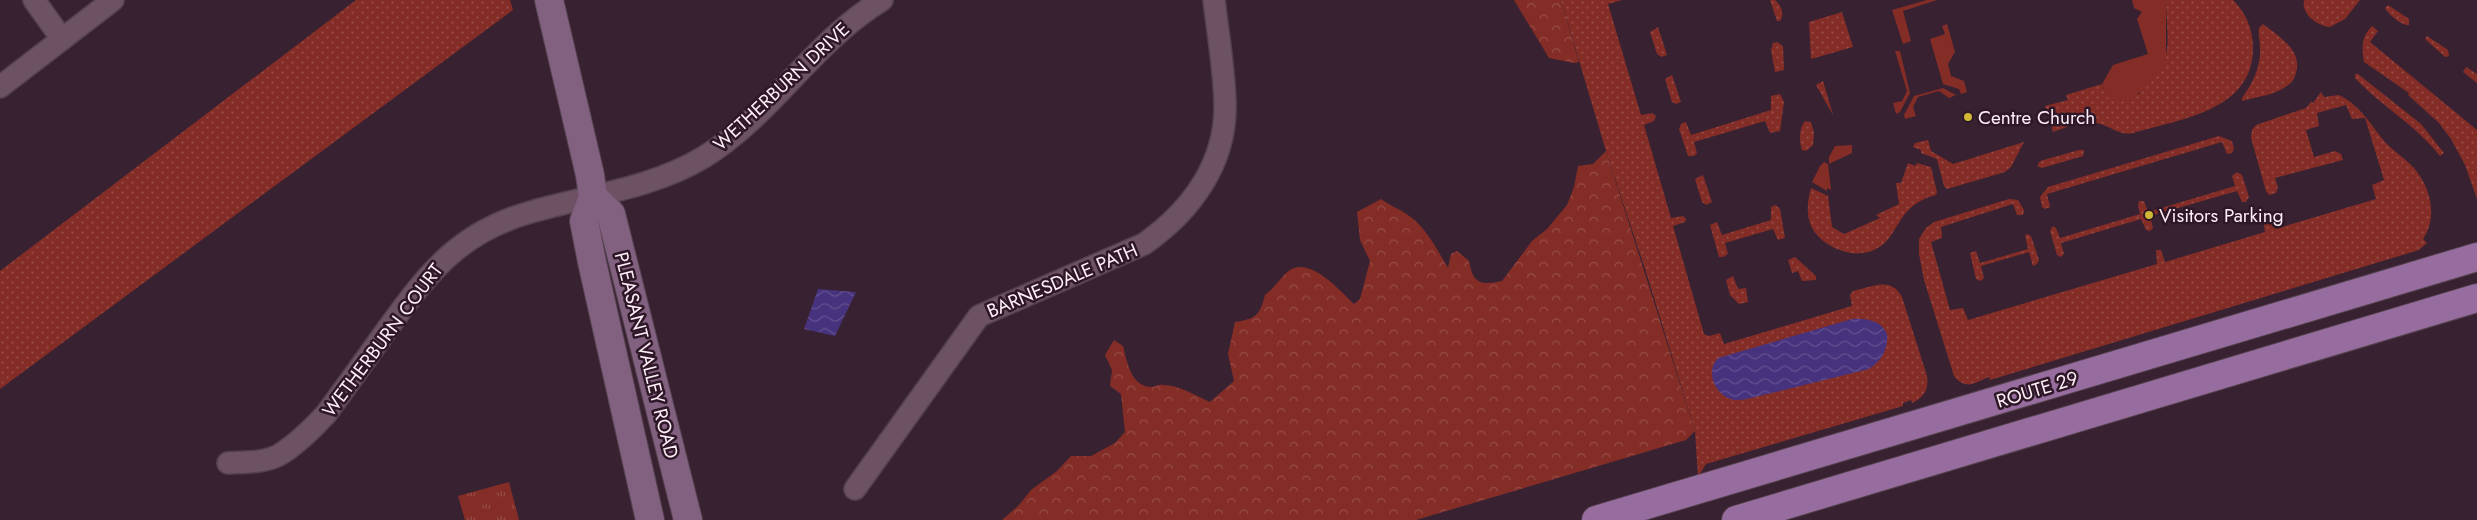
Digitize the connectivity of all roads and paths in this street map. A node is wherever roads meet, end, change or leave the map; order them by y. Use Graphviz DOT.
graph roads {
  1 [pos="34,0"];
  2 [pos="113,0"];
  3 [pos="549,0"];
  4 [pos="882,0"];
  5 [pos="1214,0"];
  6 [pos="62,39"];
  7 [pos="0,87"];
  8 [pos="593,197"];
  9 [pos="2475,263"];
  10 [pos="2477,298"];
  11 [pos="228,463"];
  12 [pos="855,489"];
  13 [pos="650,520"];
  14 [pos="688,520"];
  15 [pos="1596,520"];
  16 [pos="1736,520"];
  1 -- 6 [label="street"];
  2 -- 6 [label="street"];
  3 -- 8 [label="main road"];
  4 -- 8 [label="street, WETHERBURN DRIVE"];
  5 -- 12 [label="street, BARNESDALE PATH"];
  6 -- 7 [label="street"];
  8 -- 11 [label="street, WETHERBURN COURT"];
  8 -- 13 [label="main road, PLEASANT VALLEY ROAD"];
  8 -- 14 [label="main road, PLEASANT VALLEY ROAD"];
  9 -- 15 [label="main road, ROUTE 29"];
  10 -- 16 [label="main road, ROUTE 29"];
}
